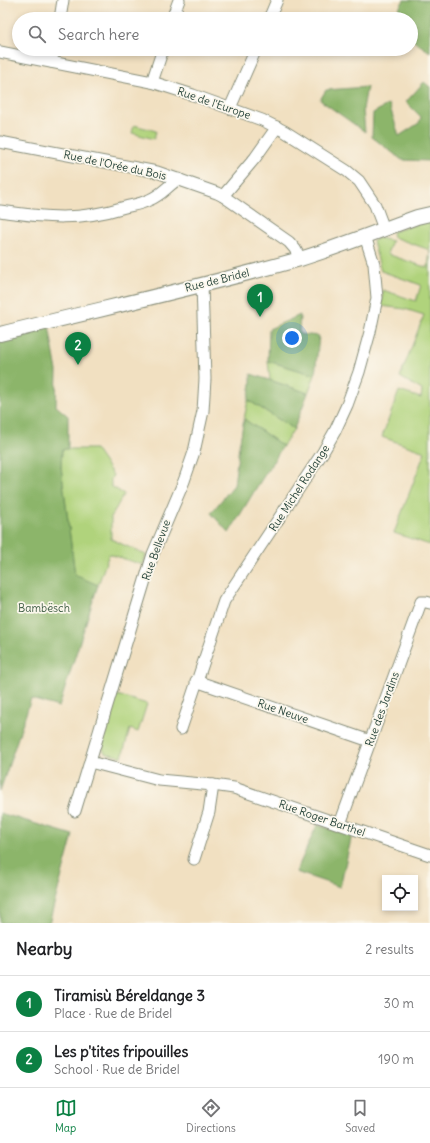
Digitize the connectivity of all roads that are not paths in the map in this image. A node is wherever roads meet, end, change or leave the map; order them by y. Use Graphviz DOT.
graph roads {
  1 [pos="63,0"];
  2 [pos="178,0"];
  3 [pos="277,0"];
  4 [pos="61,12"];
  5 [pos="174,12"];
  6 [pos="272,12"];
  7 [pos="0,52"];
  8 [pos="12,54"];
  9 [pos="20,56"];
  10 [pos="52,56"];
  11 [pos="161,56"];
  12 [pos="253,56"];
  13 [pos="51,62"];
  14 [pos="152,82"];
  15 [pos="230,108"];
  16 [pos="277,127"];
  17 [pos="0,142"];
  18 [pos="179,179"];
  19 [pos="224,196"];
  20 [pos="0,211"];
  21 [pos="430,214"];
  22 [pos="384,229"];
  23 [pos="365,236"];
  24 [pos="300,258"];
  25 [pos="202,284"];
  26 [pos="0,334"];
  27 [pos="430,603"];
  28 [pos="196,681"];
  29 [pos="181,729"];
  30 [pos="370,741"];
  31 [pos="90,762"];
  32 [pos="213,784"];
  33 [pos="75,811"];
  34 [pos="340,824"];
  35 [pos="430,855"];
  36 [pos="194,859"];
  1 -- 4 [label="street"];
  2 -- 5 [label="street"];
  3 -- 6 [label="street"];
  7 -- 8 [label="street, Rue de l'Europe"];
  9 -- 13 [label="street, Rue de l'Europe"];
  10 -- 13 [label="street"];
  11 -- 14 [label="street"];
  12 -- 15 [label="street"];
  13 -- 14 [label="street, Rue de l'Europe"];
  14 -- 15 [label="street, Rue de l'Europe"];
  15 -- 16 [label="street, Rue de l'Europe"];
  16 -- 19 [label="street"];
  16 -- 22 [label="street, Rue de l'Europe"];
  17 -- 18 [label="street, Rue de l'Orée du Bois"];
  18 -- 19 [label="street, Rue de l'Orée du Bois"];
  18 -- 20 [label="street"];
  19 -- 24 [label="street, Rue de l'Orée du Bois"];
  21 -- 22 [label="main road, Rue de Bridel"];
  22 -- 23 [label="main road, Rue de Bridel"];
  23 -- 24 [label="main road, Rue de Bridel"];
  23 -- 28 [label="street, Rue Michel Rodange"];
  24 -- 25 [label="main road, Rue de Bridel"];
  25 -- 26 [label="main road, Rue de Bridel"];
  25 -- 31 [label="street, Rue Bellevue"];
  27 -- 30 [label="street, Rue des Jardins"];
  28 -- 29 [label="street, Rue Michel Rodange"];
  28 -- 30 [label="street, Rue Neuve"];
  30 -- 34 [label="street, Rue des Jardins"];
  31 -- 32 [label="street, Rue Roger Barthel"];
  31 -- 33 [label="street, Rue Bellevue"];
  32 -- 34 [label="street, Rue Roger Barthel"];
  32 -- 36 [label="street"];
  34 -- 35 [label="street, Rue Roger Barthel"];
}
